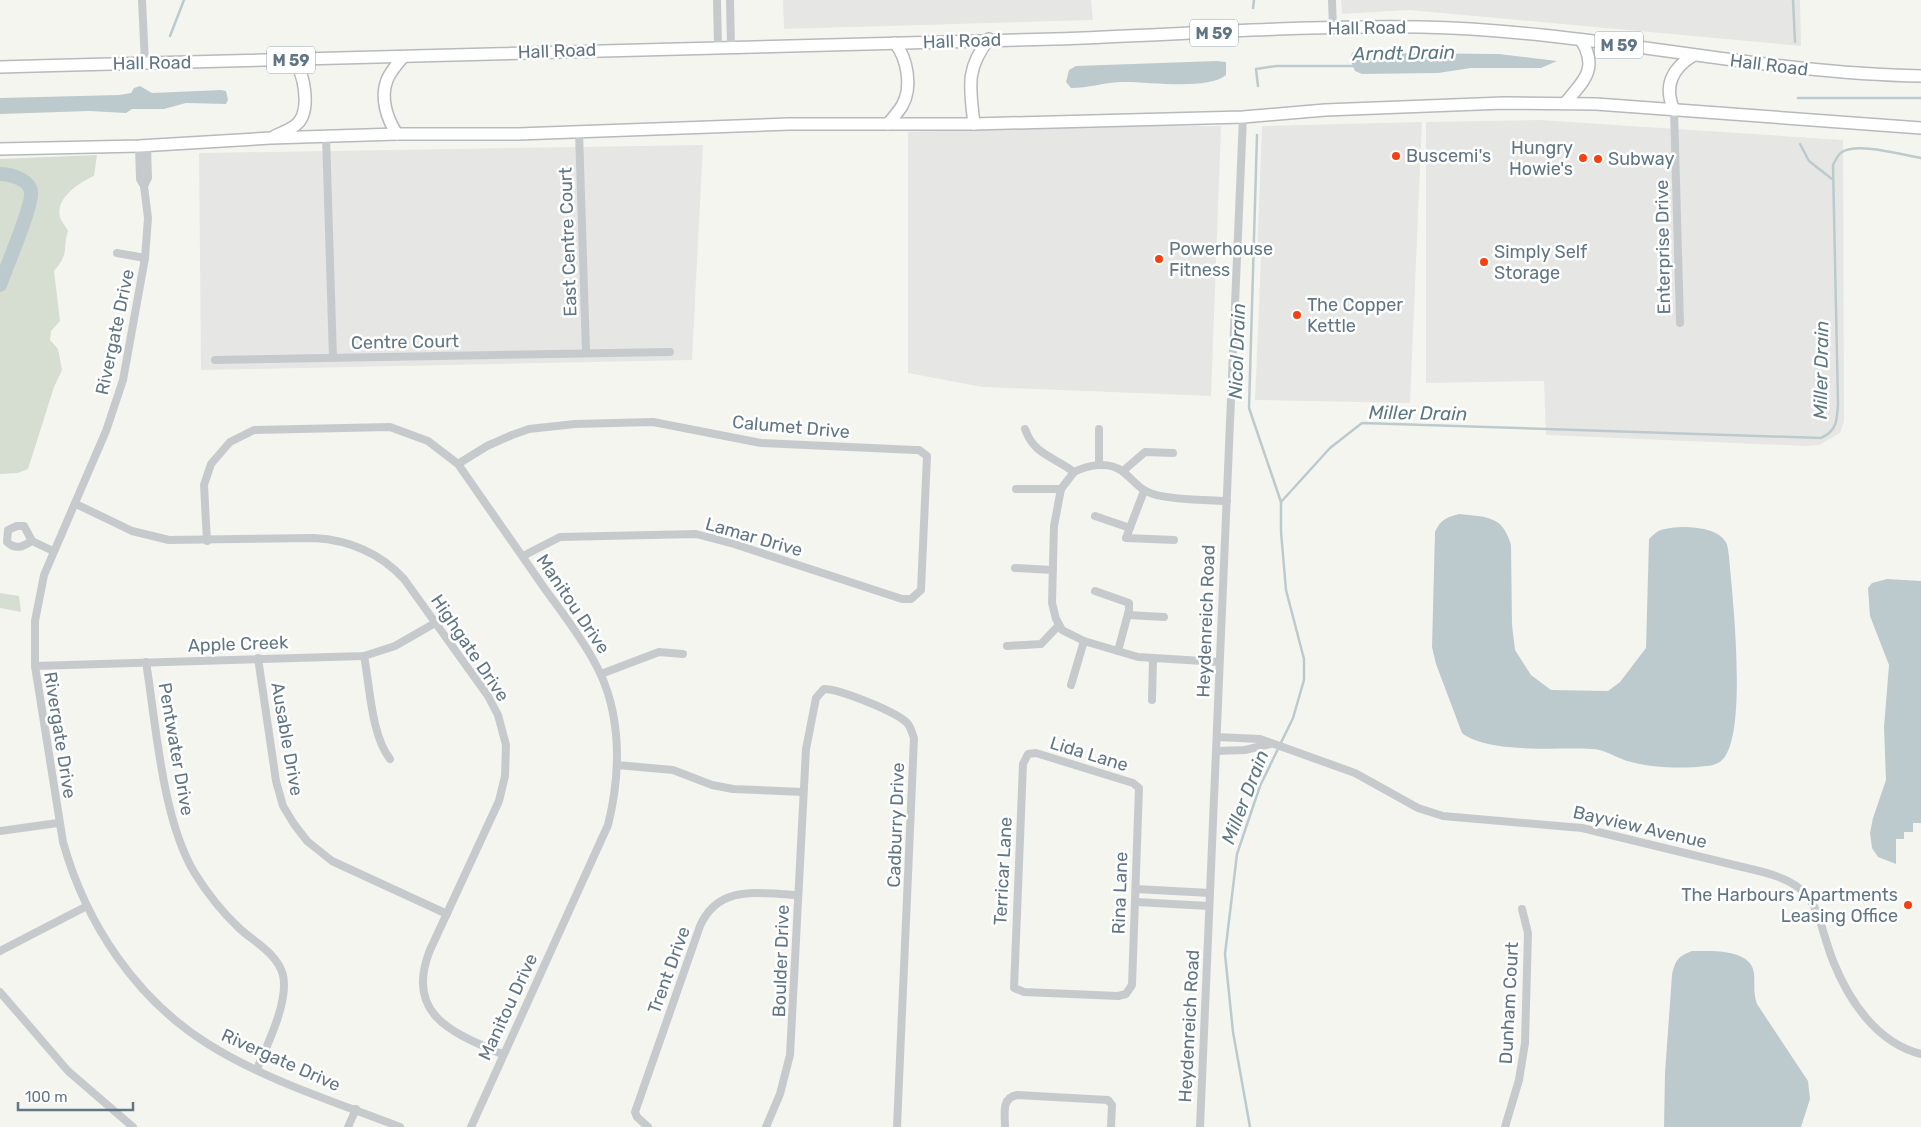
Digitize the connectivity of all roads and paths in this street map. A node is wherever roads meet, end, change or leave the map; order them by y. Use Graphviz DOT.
graph roads {
  1 [pos="142,0"];
  2 [pos="717,0"];
  3 [pos="730,0"];
  4 [pos="1332,0"];
  5 [pos="1333,29"];
  6 [pos="989,39"];
  7 [pos="1581,40"];
  8 [pos="895,43"];
  9 [pos="718,47"];
  10 [pos="731,47"];
  11 [pos="1694,55"];
  12 [pos="403,57"];
  13 [pos="292,60"];
  14 [pos="145,62"];
  15 [pos="0,67"];
  16 [pos="1921,76"];
  17 [pos="1565,103"];
  18 [pos="1674,110"];
  19 [pos="1243,117"];
  20 [pos="888,124"];
  21 [pos="974,124"];
  22 [pos="1921,128"];
  23 [pos="579,132"];
  24 [pos="396,134"];
  25 [pos="326,136"];
  26 [pos="271,138"];
  27 [pos="143,146"];
  28 [pos="0,149"];
  29 [pos="117,253"];
  30 [pos="145,258"];
  31 [pos="1680,324"];
  32 [pos="586,352"];
  33 [pos="670,352"];
  34 [pos="333,358"];
  35 [pos="215,360"];
  36 [pos="1024,429"];
  37 [pos="1099,430"];
  38 [pos="1173,453"];
  39 [pos="458,464"];
  40 [pos="1099,465"];
  41 [pos="1122,471"];
  42 [pos="1074,472"];
  43 [pos="1016,489"];
  44 [pos="1061,489"];
  45 [pos="1144,491"];
  46 [pos="1227,501"];
  47 [pos="76,504"];
  48 [pos="1095,516"];
  49 [pos="1130,528"];
  50 [pos="1174,540"];
  51 [pos="32,541"];
  52 [pos="207,541"];
  53 [pos="54,551"];
  54 [pos="522,556"];
  55 [pos="1015,568"];
  56 [pos="1053,570"];
  57 [pos="1095,592"];
  58 [pos="916,597"];
  59 [pos="1128,615"];
  60 [pos="1164,617"];
  61 [pos="435,623"];
  62 [pos="1059,625"];
  63 [pos="1084,641"];
  64 [pos="1007,646"];
  65 [pos="1118,651"];
  66 [pos="683,654"];
  67 [pos="364,656"];
  68 [pos="258,658"];
  69 [pos="1153,659"];
  70 [pos="146,662"];
  71 [pos="1219,662"];
  72 [pos="35,666"];
  73 [pos="601,674"];
  74 [pos="1071,685"];
  75 [pos="1152,700"];
  76 [pos="1217,737"];
  77 [pos="1270,744"];
  78 [pos="1216,751"];
  79 [pos="1025,756"];
  80 [pos="390,759"];
  81 [pos="617,765"];
  82 [pos="803,792"];
  83 [pos="1140,792"];
  84 [pos="58,823"];
  85 [pos="0,830"];
  86 [pos="1136,888"];
  87 [pos="1210,893"];
  88 [pos="798,895"];
  89 [pos="1136,902"];
  90 [pos="87,906"];
  91 [pos="1209,906"];
  92 [pos="1522,909"];
  93 [pos="447,914"];
  94 [pos="0,951"];
  95 [pos="0,992"];
  96 [pos="1126,994"];
  97 [pos="502,1054"];
  98 [pos="1921,1054"];
  99 [pos="257,1069"];
  100 [pos="356,1109"];
  101 [pos="133,1127"];
  102 [pos="348,1127"];
  103 [pos="400,1127"];
  104 [pos="470,1127"];
  105 [pos="648,1127"];
  106 [pos="766,1127"];
  107 [pos="897,1127"];
  108 [pos="1005,1127"];
  109 [pos="1111,1127"];
  110 [pos="1200,1127"];
  111 [pos="1505,1127"];
  1 -- 14 [label="street"];
  2 -- 9 [label="street"];
  3 -- 10 [label="street"];
  4 -- 5 [label="street"];
  5 -- 6 [label="highway, Hall Road / M 59"];
  5 -- 7 [label="highway, Hall Road / M 59"];
  6 -- 8 [label="highway, Hall Road / M 59"];
  6 -- 21 [label="highway"];
  7 -- 11 [label="highway, Hall Road / M 59"];
  7 -- 17 [label="highway"];
  8 -- 10 [label="highway, Hall Road / M 59"];
  8 -- 20 [label="highway"];
  9 -- 10 [label="highway, Hall Road / M 59"];
  9 -- 12 [label="highway, Hall Road / M 59"];
  11 -- 16 [label="highway, Hall Road / M 59"];
  11 -- 18 [label="highway"];
  12 -- 13 [label="highway, Hall Road / M 59"];
  12 -- 24 [label="highway"];
  13 -- 14 [label="highway, Hall Road / M 59"];
  13 -- 26 [label="highway"];
  14 -- 15 [label="highway, Hall Road / M 59"];
  17 -- 18 [label="highway"];
  17 -- 19 [label="highway"];
  18 -- 22 [label="highway"];
  18 -- 31 [label="street, Enterprise Drive"];
  19 -- 21 [label="highway"];
  19 -- 46 [label="street, Heydenreich Road"];
  20 -- 21 [label="highway"];
  20 -- 23 [label="highway"];
  23 -- 24 [label="highway"];
  23 -- 32 [label="street, East Centre Court"];
  24 -- 25 [label="highway"];
  25 -- 26 [label="highway"];
  25 -- 34 [label="street, Centre Court"];
  26 -- 27 [label="highway"];
  27 -- 28 [label="highway"];
  27 -- 30 [label="street, Rivergate Drive"];
  29 -- 30 [label="street"];
  30 -- 47 [label="street, Rivergate Drive"];
  32 -- 33 [label="street, Centre Court"];
  32 -- 34 [label="street, Centre Court"];
  34 -- 35 [label="street"];
  36 -- 42 [label="street"];
  37 -- 40 [label="street"];
  38 -- 41 [label="street"];
  39 -- 52 [label="street, Manitou Drive"];
  39 -- 54 [label="street, Manitou Drive"];
  39 -- 58 [label="street, Calumet Drive"];
  40 -- 41 [label="street"];
  40 -- 42 [label="street"];
  41 -- 45 [label="street"];
  42 -- 44 [label="street"];
  43 -- 44 [label="street"];
  44 -- 56 [label="street"];
  45 -- 46 [label="street"];
  45 -- 49 [label="street"];
  46 -- 71 [label="street, Heydenreich Road"];
  47 -- 52 [label="street, Highgate Drive"];
  47 -- 53 [label="street, Rivergate Drive"];
  48 -- 49 [label="street"];
  49 -- 50 [label="street"];
  51 -- 53 [label="street"];
  52 -- 61 [label="street, Highgate Drive"];
  53 -- 72 [label="street, Rivergate Drive"];
  54 -- 58 [label="street, Lamar Drive"];
  54 -- 73 [label="street, Manitou Drive"];
  55 -- 56 [label="street"];
  56 -- 62 [label="street"];
  57 -- 59 [label="street"];
  59 -- 60 [label="street"];
  59 -- 65 [label="street"];
  61 -- 67 [label="street, Apple Creek"];
  61 -- 93 [label="street, Highgate Drive"];
  62 -- 63 [label="street"];
  62 -- 64 [label="street"];
  63 -- 65 [label="street"];
  63 -- 74 [label="street"];
  65 -- 69 [label="street"];
  66 -- 73 [label="street"];
  67 -- 68 [label="street, Apple Creek"];
  67 -- 80 [label="street"];
  68 -- 70 [label="street, Apple Creek"];
  68 -- 93 [label="street, Ausable Drive"];
  69 -- 71 [label="street"];
  69 -- 75 [label="street"];
  70 -- 72 [label="street, Apple Creek"];
  70 -- 99 [label="street, Pentwater Drive"];
  71 -- 76 [label="street, Heydenreich Road"];
  72 -- 84 [label="street, Rivergate Drive"];
  73 -- 81 [label="street, Manitou Drive"];
  76 -- 77 [label="street, Bayview Avenue"];
  76 -- 78 [label="street, Heydenreich Road"];
  77 -- 78 [label="street"];
  77 -- 98 [label="street, Bayview Avenue"];
  78 -- 87 [label="street, Heydenreich Road"];
  79 -- 83 [label="street, Lida Lane"];
  79 -- 96 [label="street, Terricar Lane"];
  81 -- 82 [label="street"];
  81 -- 97 [label="street, Manitou Drive"];
  82 -- 88 [label="street, Boulder Drive"];
  82 -- 107 [label="street, Cadburry Drive"];
  83 -- 86 [label="street, Rina Lane"];
  84 -- 85 [label="street"];
  84 -- 90 [label="street, Rivergate Drive"];
  86 -- 87 [label="street"];
  86 -- 89 [label="street, Rina Lane"];
  87 -- 91 [label="street, Heydenreich Road"];
  88 -- 105 [label="street, Trent Drive"];
  88 -- 106 [label="street, Boulder Drive"];
  89 -- 91 [label="street"];
  89 -- 96 [label="street, Rina Lane"];
  90 -- 94 [label="street"];
  90 -- 99 [label="street, Rivergate Drive"];
  91 -- 110 [label="street, Heydenreich Road"];
  92 -- 111 [label="street, Dunham Court"];
  93 -- 97 [label="street, Highgate Drive"];
  95 -- 101 [label="street"];
  97 -- 104 [label="street, Manitou Drive"];
  99 -- 100 [label="street, Rivergate Drive"];
  100 -- 102 [label="street"];
  100 -- 103 [label="street, Rivergate Drive"];
  108 -- 109 [label="street"];
}
